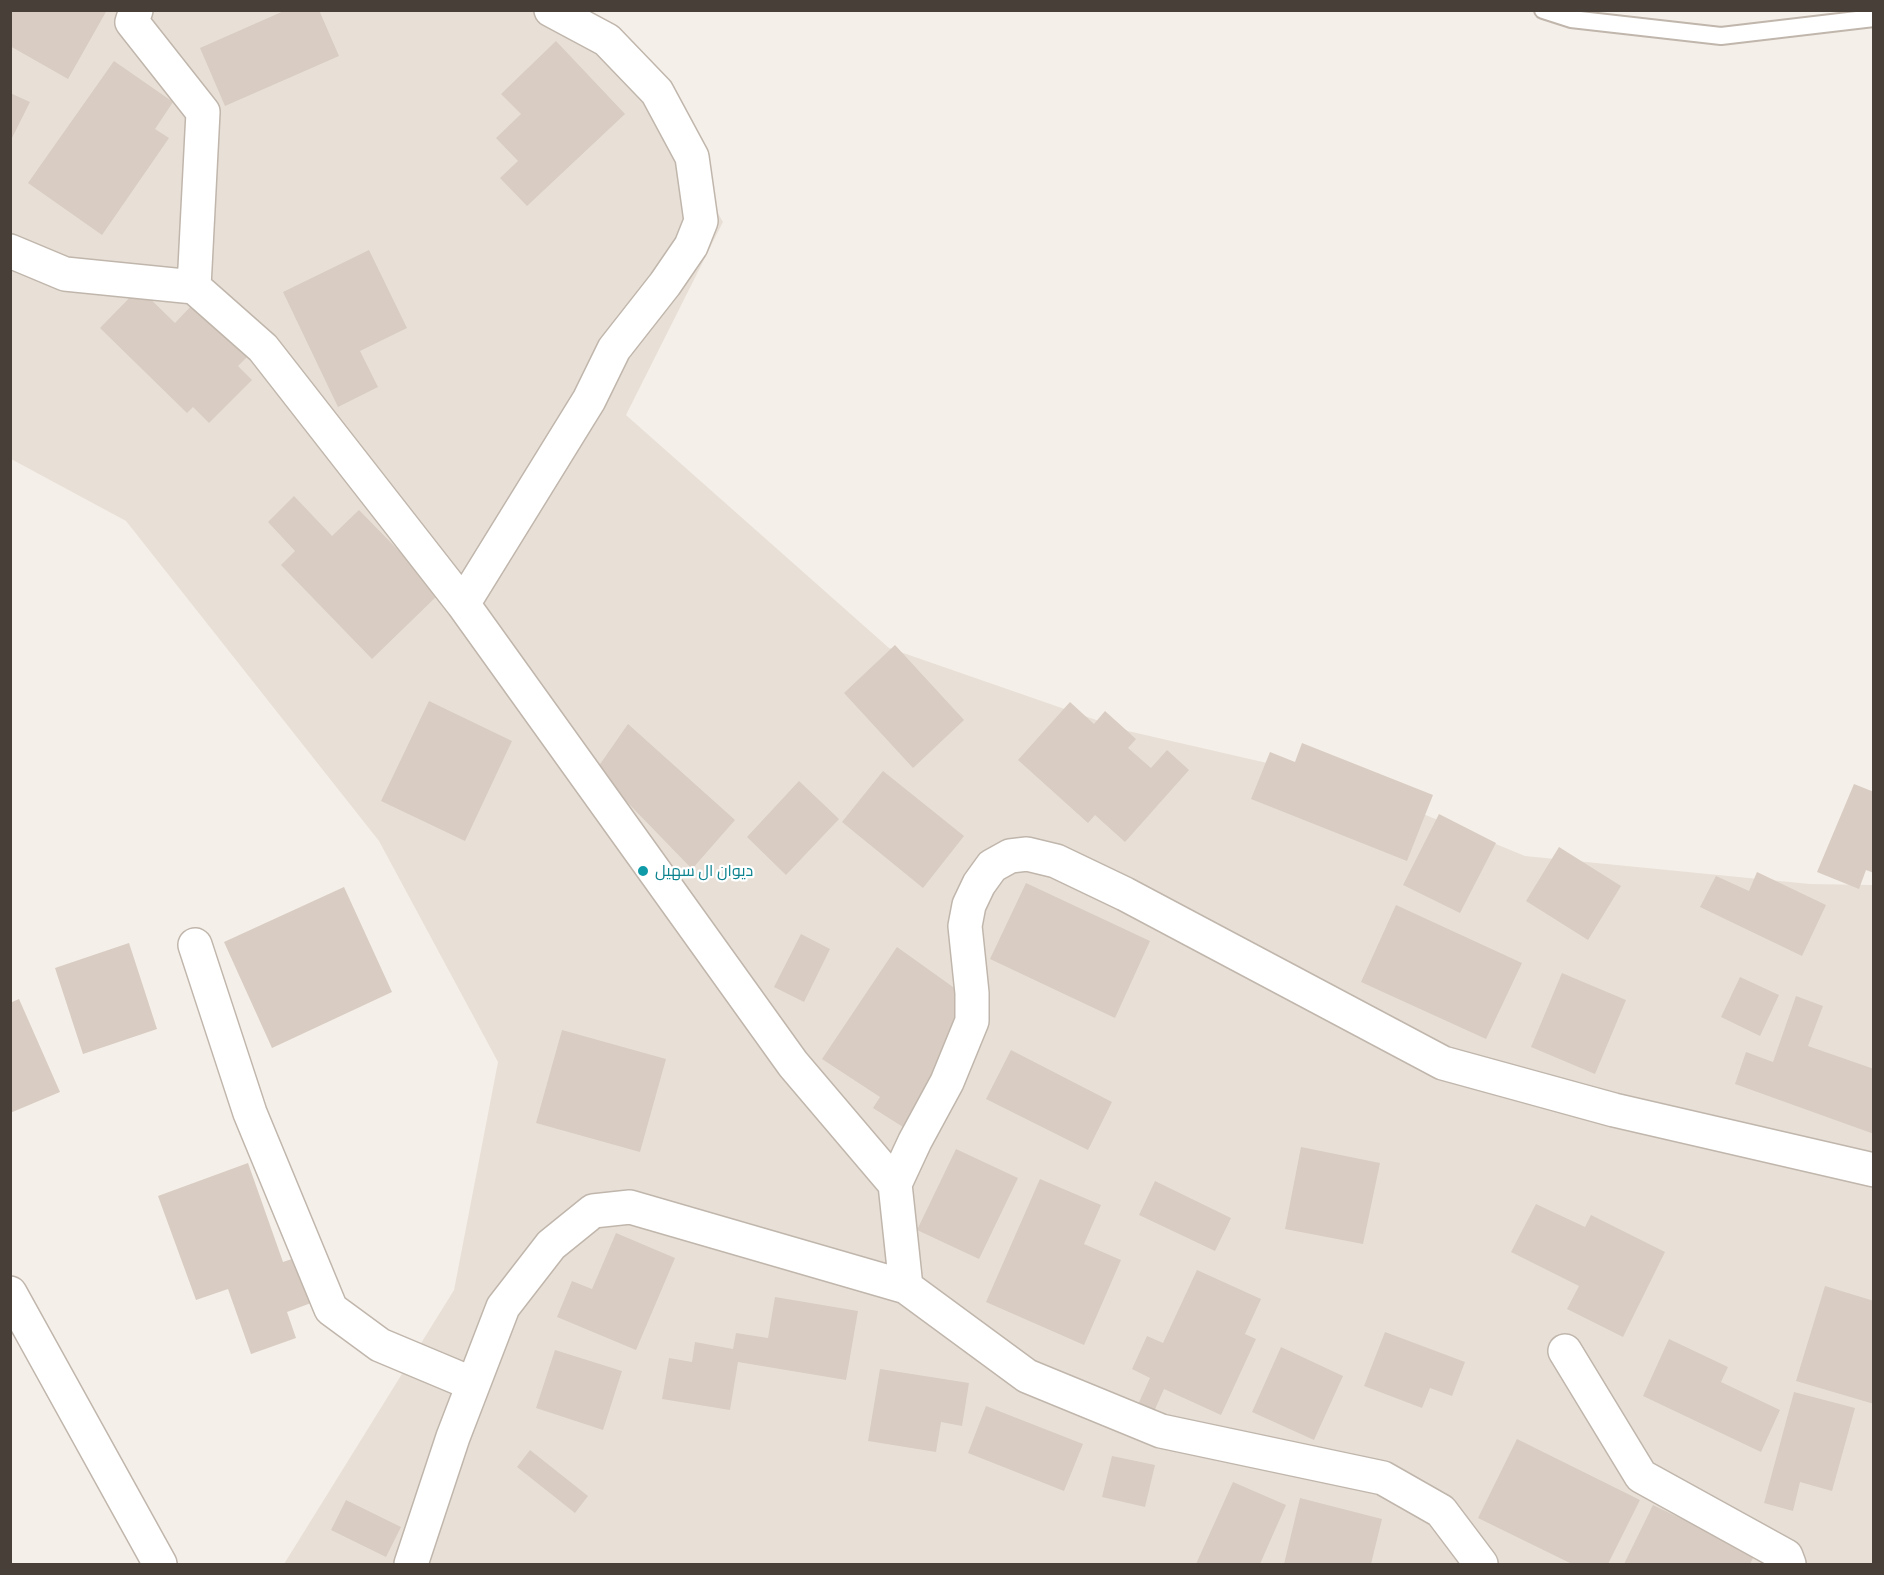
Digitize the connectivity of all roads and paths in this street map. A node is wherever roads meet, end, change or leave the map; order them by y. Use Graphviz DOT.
graph roads {
  1 [pos="136,10"];
  2 [pos="551,10"];
  3 [pos="1543,10"];
  4 [pos="1874,18"];
  5 [pos="10,251"];
  6 [pos="194,287"];
  7 [pos="462,604"];
  8 [pos="195,945"];
  9 [pos="1874,1170"];
  10 [pos="895,1185"];
  11 [pos="906,1287"];
  12 [pos="10,1293"];
  13 [pos="1565,1351"];
  14 [pos="473,1384"];
  15 [pos="160,1564"];
  16 [pos="411,1564"];
  17 [pos="1480,1564"];
  18 [pos="1789,1564"];
  1 -- 6 [label="street"];
  2 -- 7 [label="street"];
  3 -- 4 [label="lane"];
  5 -- 6 [label="street"];
  6 -- 7 [label="street"];
  7 -- 10 [label="street"];
  8 -- 14 [label="street"];
  9 -- 10 [label="street"];
  10 -- 11 [label="street"];
  11 -- 14 [label="street"];
  11 -- 17 [label="street"];
  12 -- 15 [label="street"];
  13 -- 18 [label="street"];
  14 -- 16 [label="street"];
}
